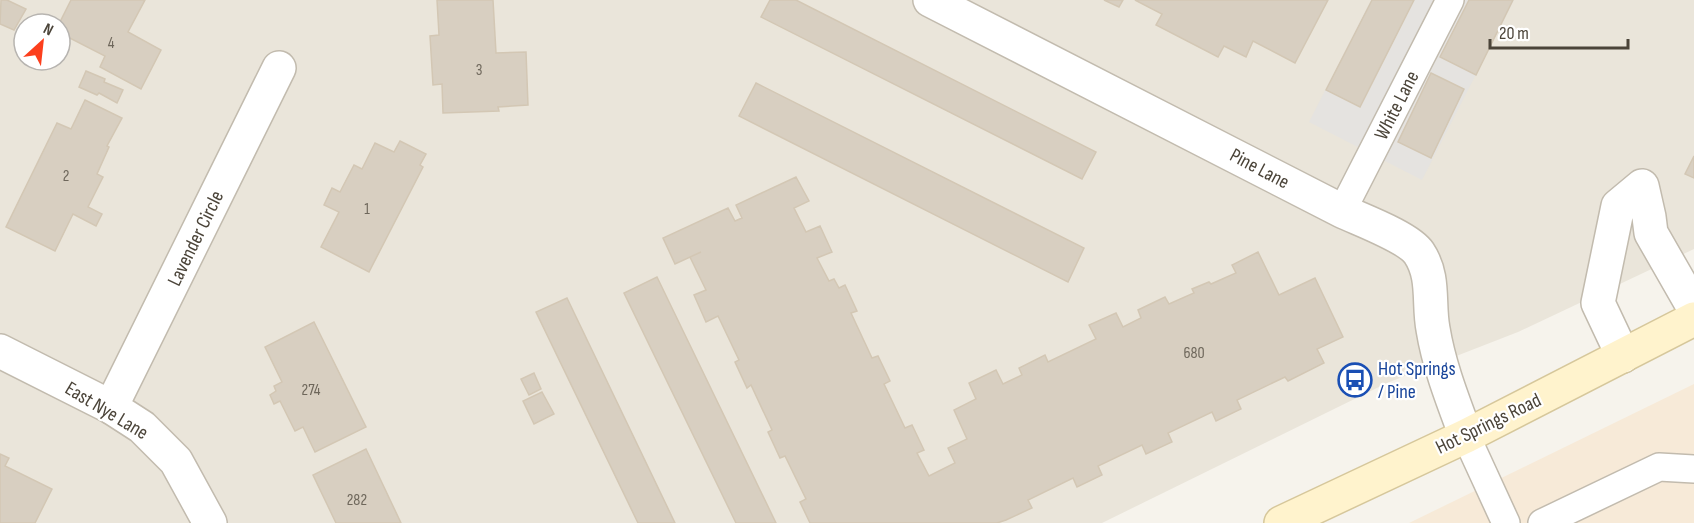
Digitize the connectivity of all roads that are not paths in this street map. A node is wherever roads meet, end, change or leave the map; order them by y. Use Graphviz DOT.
graph roads {
  1 [pos="930,0"];
  2 [pos="1450,0"];
  3 [pos="279,68"];
  4 [pos="1342,211"];
  5 [pos="1694,308"];
  6 [pos="1694,319"];
  7 [pos="0,351"];
  8 [pos="1623,356"];
  9 [pos="111,407"];
  10 [pos="1466,436"];
  11 [pos="1694,469"];
  12 [pos="210,523"];
  13 [pos="1281,523"];
  14 [pos="1506,523"];
  15 [pos="1542,523"];
  1 -- 4 [label="street, Pine Lane"];
  2 -- 4 [label="lane, White Lane"];
  3 -- 9 [label="street, Lavender Circle"];
  4 -- 10 [label="street, Pine Lane"];
  5 -- 8 [label="street"];
  6 -- 8 [label="street, Hot Springs Road"];
  7 -- 9 [label="street, East Nye Lane"];
  8 -- 10 [label="street, Hot Springs Road"];
  9 -- 12 [label="street, East Nye Lane"];
  10 -- 13 [label="street, Hot Springs Road"];
  10 -- 14 [label="lane"];
  11 -- 15 [label="lane"];
}
